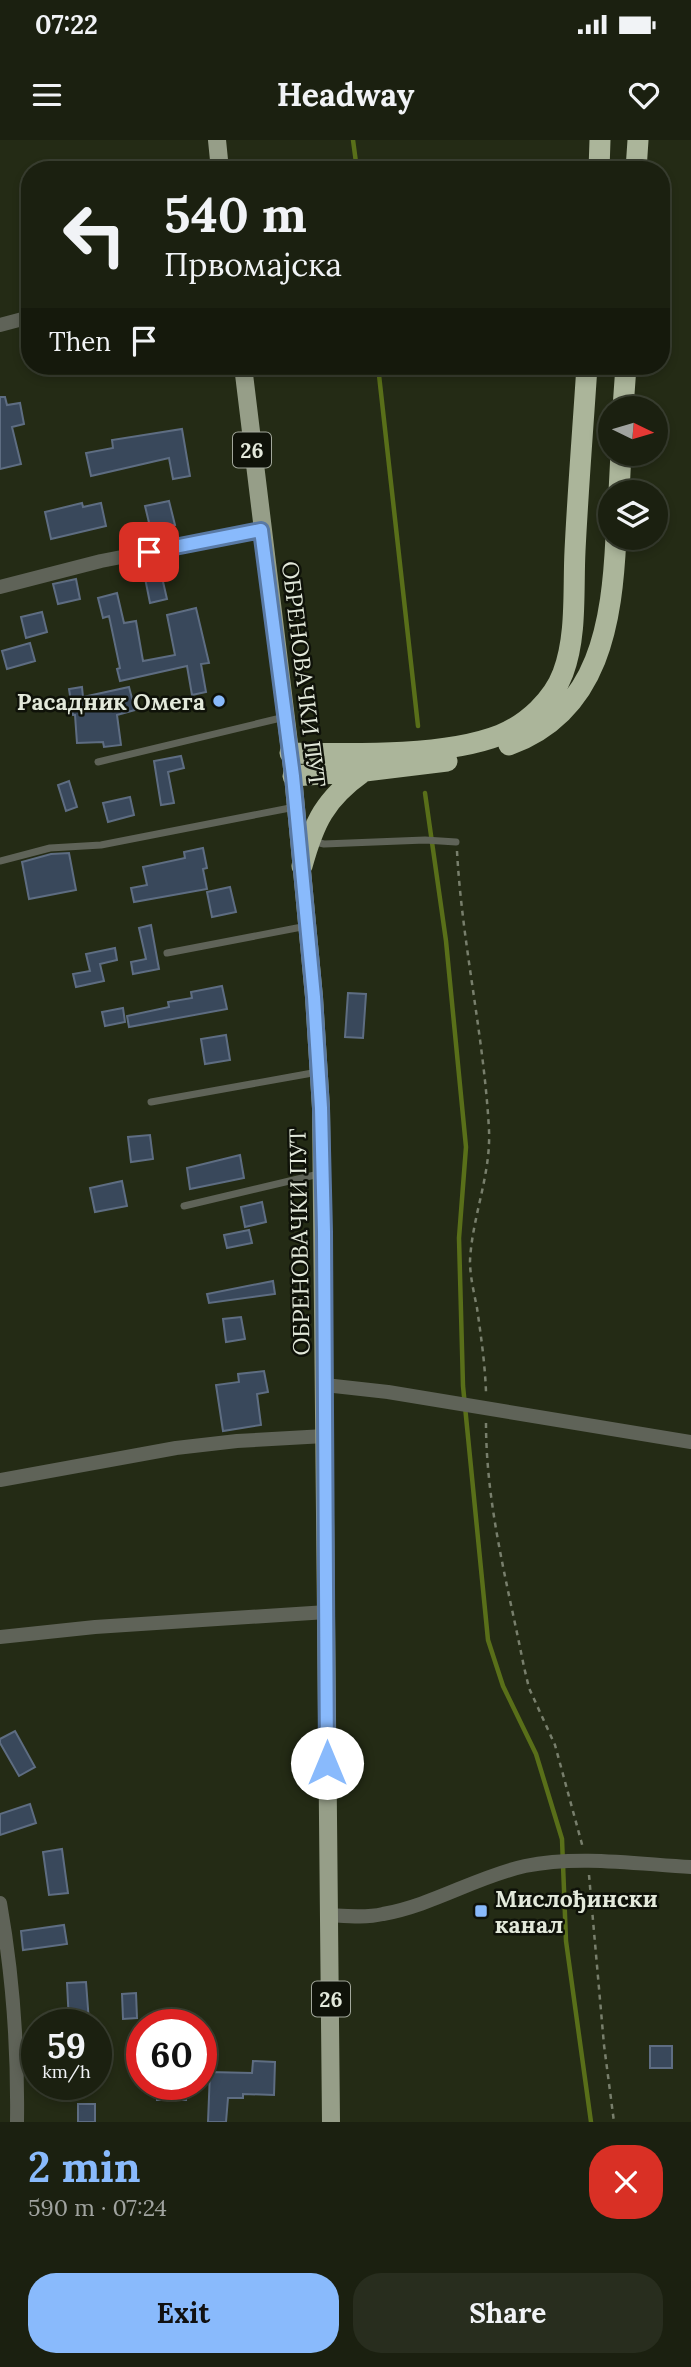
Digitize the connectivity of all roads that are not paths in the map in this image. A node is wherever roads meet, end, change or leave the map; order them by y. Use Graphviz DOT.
graph roads {
  1 [pos="217,140"];
  2 [pos="600,140"];
  3 [pos="638,140"];
  4 [pos="219,161"];
  5 [pos="599,161"];
  6 [pos="637,161"];
  7 [pos="21,319"];
  8 [pos="0,325"];
  9 [pos="244,375"];
  10 [pos="586,375"];
  11 [pos="625,375"];
  12 [pos="624,396"];
  13 [pos="261,530"];
  14 [pos="615,550"];
  15 [pos="0,587"];
  16 [pos="286,717"];
  17 [pos="290,753"];
  18 [pos="98,762"];
  19 [pos="365,771"];
  20 [pos="293,776"];
  21 [pos="296,807"];
  22 [pos="309,840"];
  23 [pos="456,842"];
  24 [pos="0,861"];
  25 [pos="302,866"];
  26 [pos="308,925"];
  27 [pos="167,953"];
  28 [pos="319,1072"];
  29 [pos="151,1102"];
  30 [pos="323,1173"];
  31 [pos="184,1206"];
  32 [pos="325,1385"];
  33 [pos="325,1436"];
  34 [pos="691,1442"];
  35 [pos="0,1480"];
  36 [pos="327,1612"];
  37 [pos="0,1637"];
  38 [pos="691,1867"];
  39 [pos="0,1903"];
  40 [pos="330,1916"];
  41 [pos="17,2122"];
  42 [pos="331,2122"];
  1 -- 4 [label="main road"];
  2 -- 5 [label="highway"];
  3 -- 6 [label="highway"];
  7 -- 8 [label="street"];
  9 -- 13 [label="main road, ОБРЕНОВАЧКИ ПУТ / 26"];
  10 -- 17 [label="highway"];
  11 -- 12 [label="highway"];
  13 -- 15 [label="street"];
  13 -- 16 [label="main road, ОБРЕНОВАЧКИ ПУТ / 26"];
  14 -- 19 [label="highway"];
  16 -- 17 [label="main road, ОБРЕНОВАЧКИ ПУТ / 26"];
  16 -- 18 [label="lane"];
  17 -- 20 [label="main road, ОБРЕНОВАЧКИ ПУТ / 26"];
  19 -- 20 [label="highway"];
  19 -- 22 [label="highway"];
  20 -- 21 [label="main road, ОБРЕНОВАЧКИ ПУТ / 26"];
  21 -- 24 [label="lane"];
  21 -- 25 [label="main road, ОБРЕНОВАЧКИ ПУТ / 26"];
  22 -- 23 [label="lane"];
  22 -- 25 [label="highway"];
  25 -- 26 [label="main road, ОБРЕНОВАЧКИ ПУТ / 26"];
  26 -- 27 [label="lane"];
  26 -- 28 [label="main road, ОБРЕНОВАЧКИ ПУТ / 26"];
  28 -- 29 [label="lane"];
  28 -- 30 [label="main road, ОБРЕНОВАЧКИ ПУТ / 26"];
  30 -- 31 [label="lane"];
  30 -- 32 [label="main road, ОБРЕНОВАЧКИ ПУТ / 26"];
  32 -- 33 [label="main road, ОБРЕНОВАЧКИ ПУТ / 26"];
  32 -- 34 [label="street"];
  33 -- 35 [label="street"];
  33 -- 36 [label="main road, ОБРЕНОВАЧКИ ПУТ / 26"];
  36 -- 37 [label="street"];
  36 -- 40 [label="main road, ОБРЕНОВАЧКИ ПУТ / 26"];
  38 -- 40 [label="street"];
  39 -- 41 [label="street"];
  40 -- 42 [label="main road, ОБРЕНОВАЧКИ ПУТ / 26"];
}
